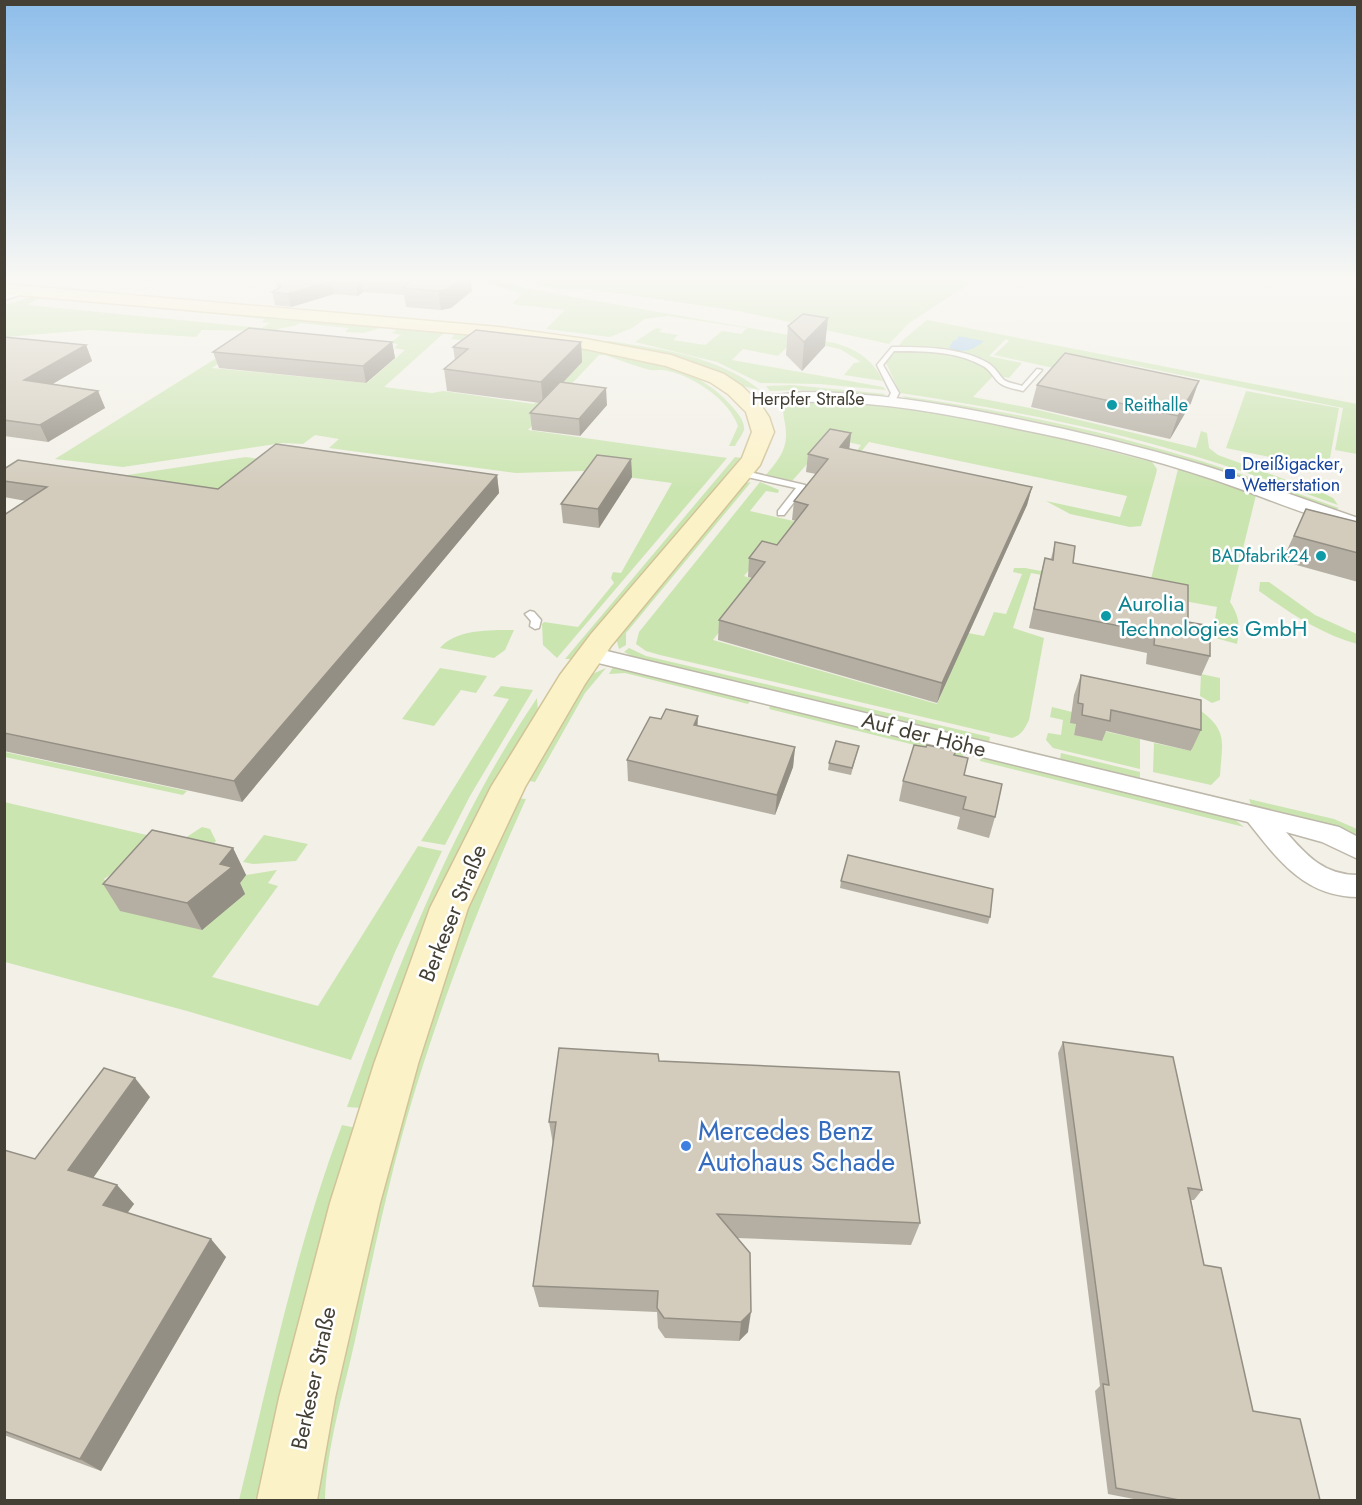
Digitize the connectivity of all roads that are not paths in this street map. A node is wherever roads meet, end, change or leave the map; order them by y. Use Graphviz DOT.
graph roads {
  1 [pos="607,348"];
  2 [pos="1039,370"];
  3 [pos="891,401"];
  4 [pos="748,402"];
  5 [pos="741,473"];
  6 [pos="781,513"];
  7 [pos="1358,524"];
  8 [pos="530,614"];
  9 [pos="535,626"];
  10 [pos="590,654"];
  11 [pos="1257,815"];
  12 [pos="1358,849"];
  13 [pos="1358,886"];
  14 [pos="287,1500"];
  1 -- 4 [label="main road, Herpfer Straße"];
  2 -- 3 [label="lane"];
  3 -- 4 [label="street, Herpfer Straße"];
  3 -- 7 [label="street, Herpfer Straße"];
  4 -- 5 [label="main road, Berkeser Straße"];
  5 -- 6 [label="lane"];
  5 -- 10 [label="main road, Berkeser Straße"];
  8 -- 9 [label="lane"];
  10 -- 11 [label="street, Auf der Höhe"];
  10 -- 14 [label="main road, Berkeser Straße"];
  11 -- 12 [label="street, Auf der Höhe"];
  11 -- 13 [label="street"];
}
